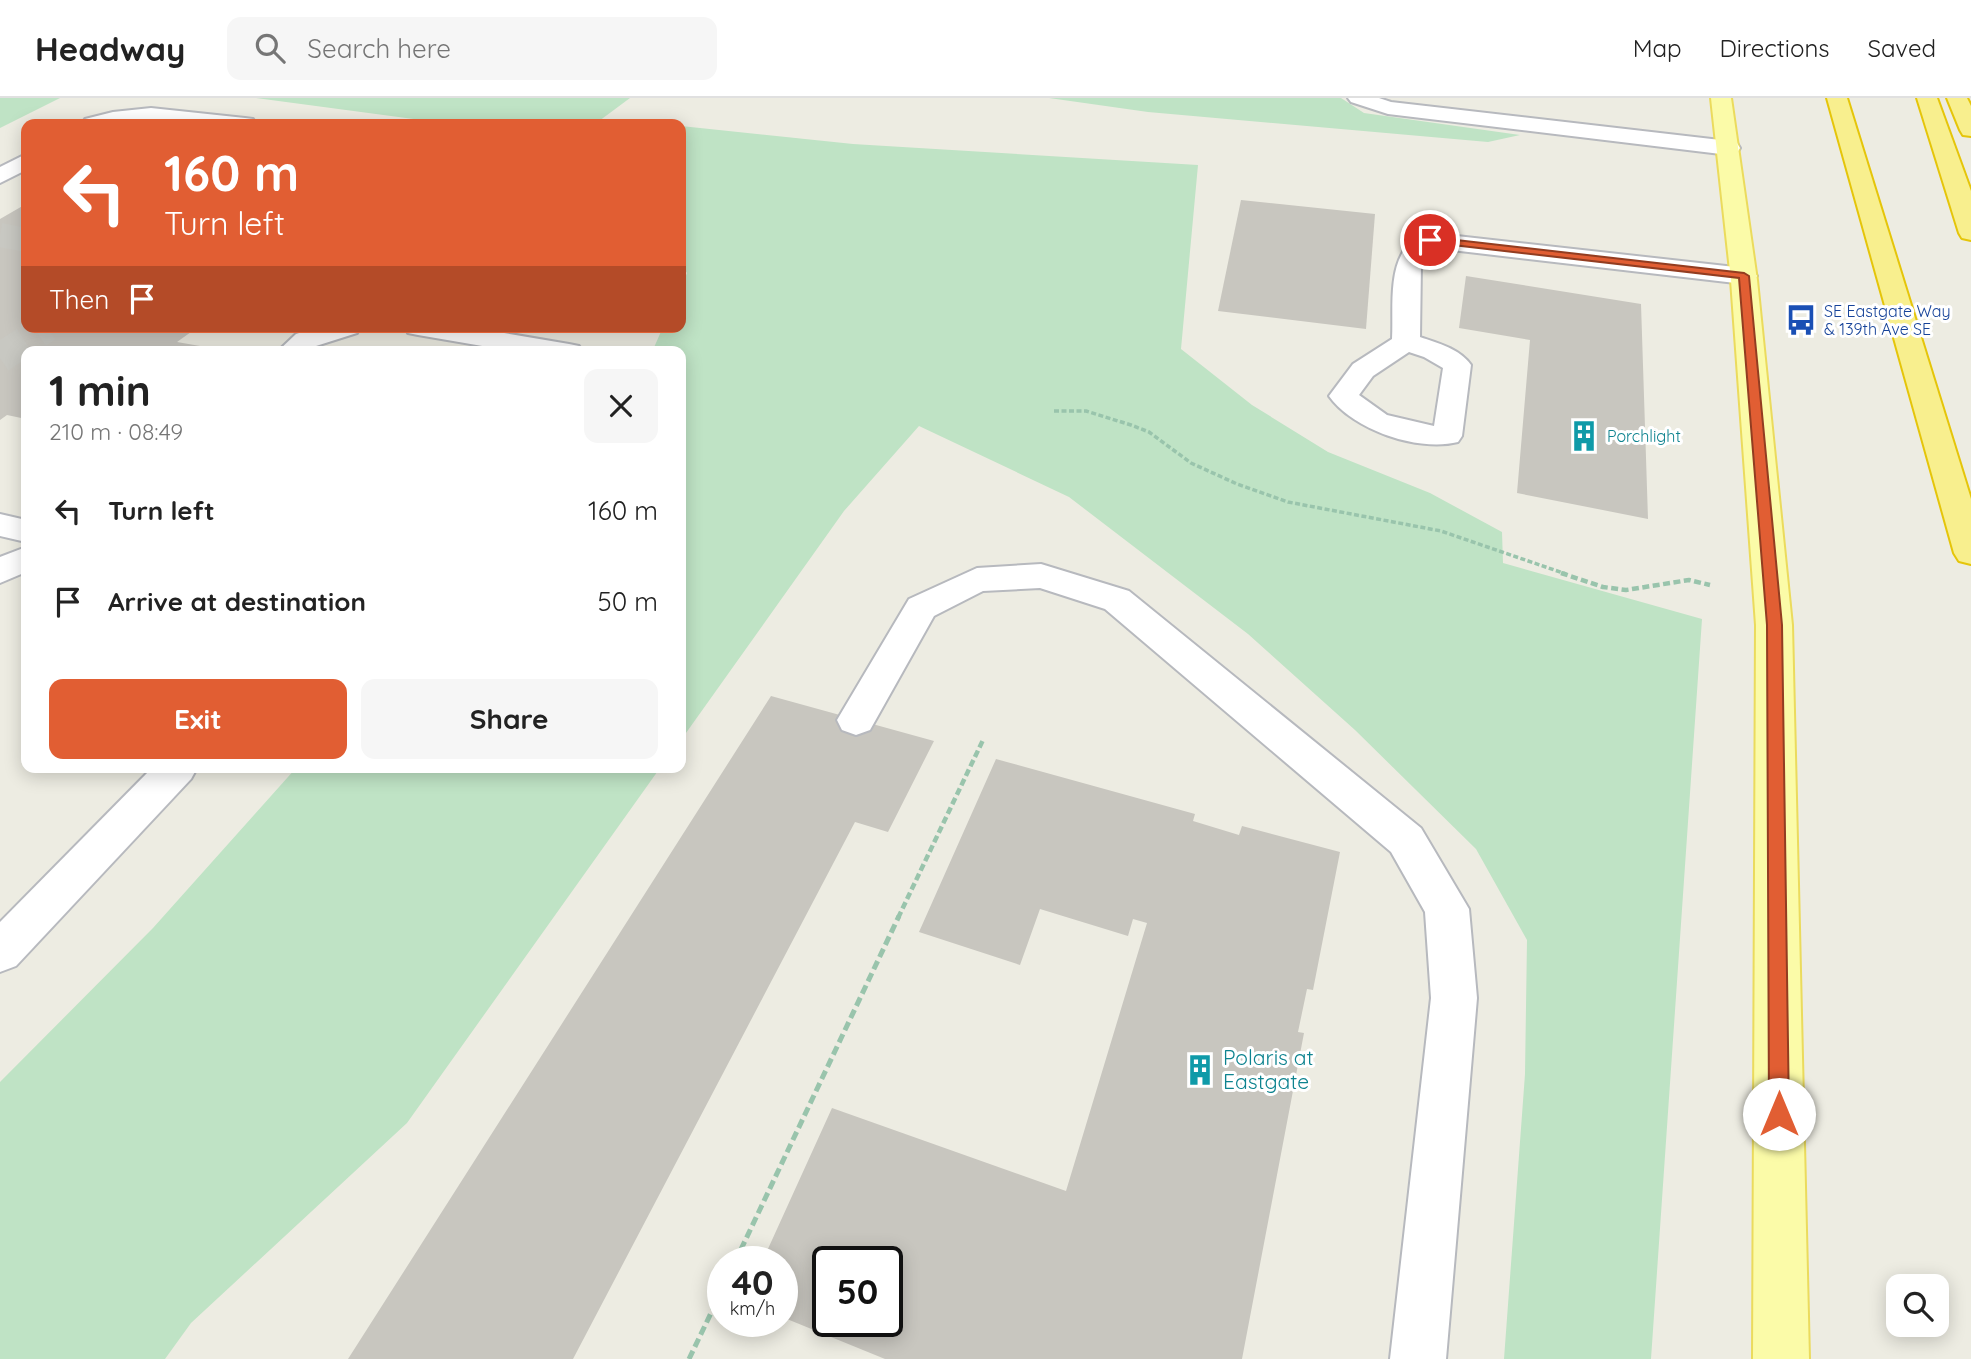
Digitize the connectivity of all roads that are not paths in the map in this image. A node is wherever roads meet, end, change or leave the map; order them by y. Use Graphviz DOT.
graph roads {
  1 [pos="1358,98"];
  2 [pos="1721,98"];
  3 [pos="1837,98"];
  4 [pos="1927,98"];
  5 [pos="1957,98"];
  6 [pos="112,119"];
  7 [pos="211,119"];
  8 [pos="1971,131"];
  9 [pos="1729,148"];
  10 [pos="21,164"];
  11 [pos="0,176"];
  12 [pos="1971,233"];
  13 [pos="1744,276"];
  14 [pos="328,333"];
  15 [pos="454,333"];
  16 [pos="1406,342"];
  17 [pos="298,346"];
  18 [pos="534,346"];
  19 [pos="0,526"];
  20 [pos="21,530"];
  21 [pos="1971,554"];
  22 [pos="21,560"];
  23 [pos="0,571"];
  24 [pos="856,720"];
  25 [pos="172,773"];
  26 [pos="0,952"];
  27 [pos="1418,1359"];
  28 [pos="1781,1359"];
  1 -- 9 [label="lane"];
  2 -- 9 [label="main road"];
  3 -- 21 [label="highway"];
  4 -- 12 [label="highway"];
  5 -- 8 [label="highway"];
  6 -- 7 [label="lane"];
  9 -- 13 [label="main road"];
  10 -- 11 [label="lane"];
  13 -- 16 [label="lane"];
  13 -- 28 [label="main road"];
  14 -- 17 [label="lane"];
  15 -- 18 [label="lane"];
  19 -- 20 [label="lane"];
  22 -- 23 [label="lane"];
  24 -- 27 [label="lane"];
  25 -- 26 [label="lane"];
}
